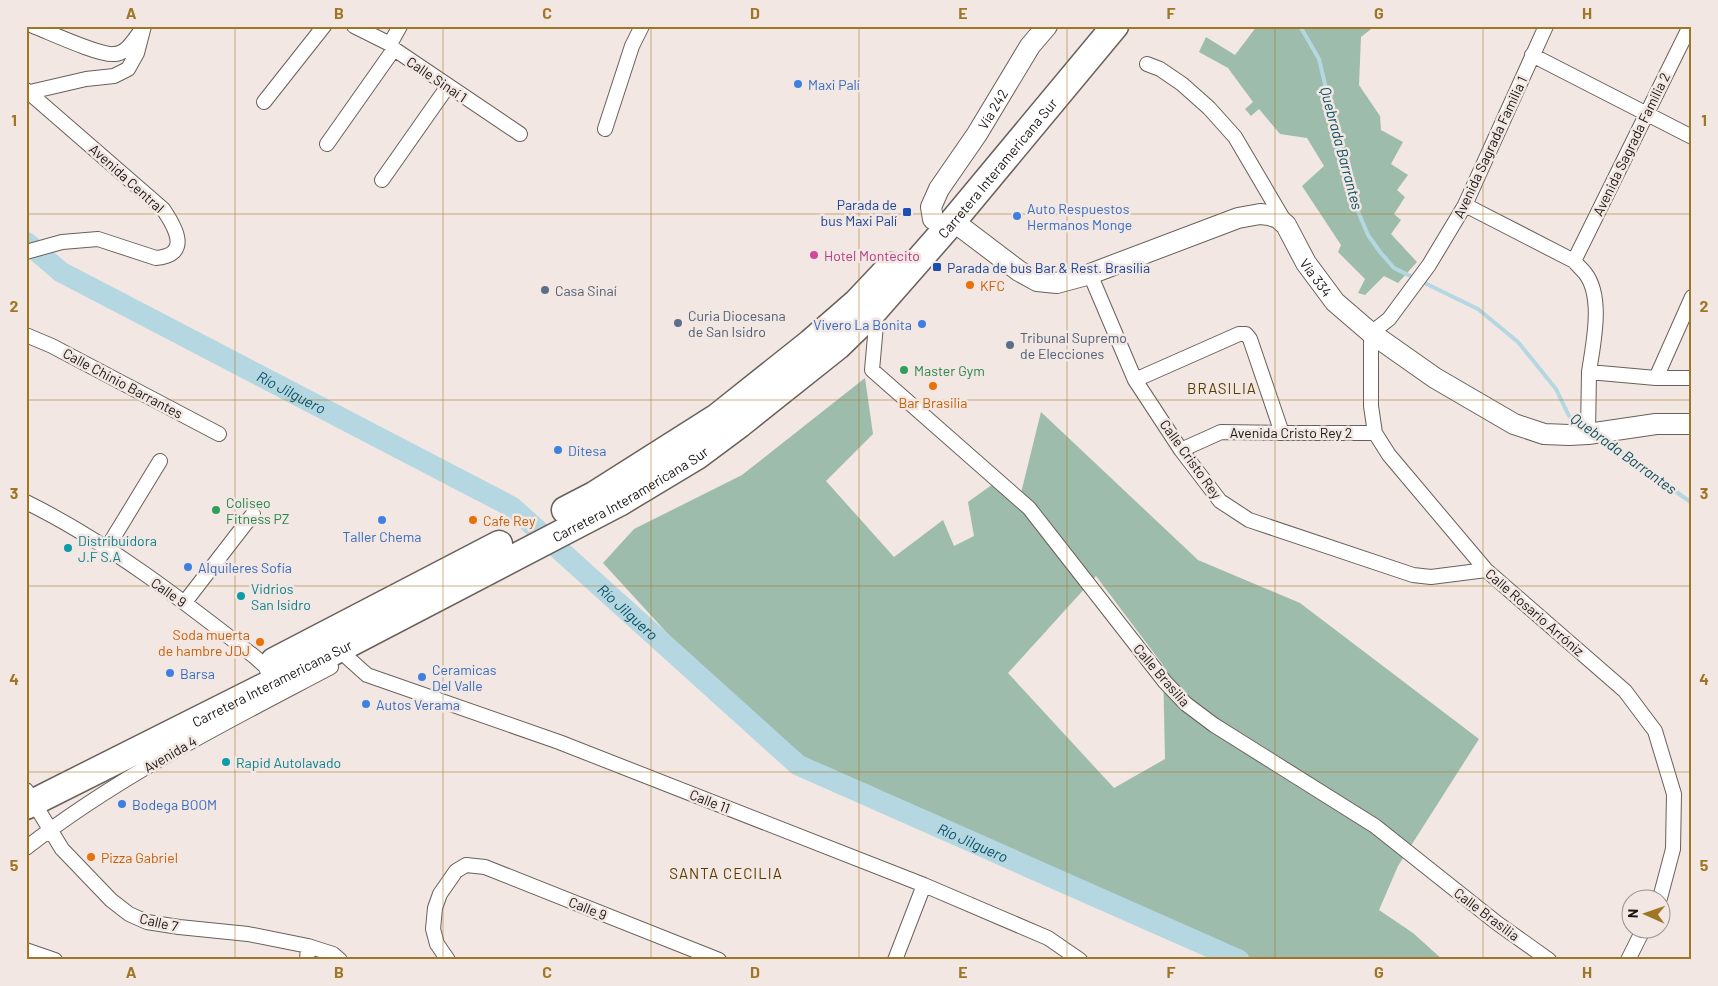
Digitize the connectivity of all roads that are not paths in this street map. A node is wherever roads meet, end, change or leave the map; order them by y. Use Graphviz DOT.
graph roads {
  1 [pos="33,26"];
  2 [pos="324,26"];
  3 [pos="354,26"];
  4 [pos="400,26"];
  5 [pos="642,26"];
  6 [pos="1098,26"];
  7 [pos="1115,26"];
  8 [pos="1546,26"];
  9 [pos="1690,26"];
  10 [pos="144,27"];
  11 [pos="1042,27"];
  12 [pos="392,46"];
  13 [pos="1532,55"];
  14 [pos="1147,64"];
  15 [pos="448,86"];
  16 [pos="28,91"];
  17 [pos="264,102"];
  18 [pos="1646,113"];
  19 [pos="605,128"];
  20 [pos="520,134"];
  21 [pos="1692,137"];
  22 [pos="327,144"];
  23 [pos="382,180"];
  24 [pos="1465,205"];
  25 [pos="1286,225"];
  26 [pos="930,228"];
  27 [pos="26,252"];
  28 [pos="1574,262"];
  29 [pos="1090,274"];
  30 [pos="1692,297"];
  31 [pos="875,310"];
  32 [pos="1372,333"];
  33 [pos="26,334"];
  34 [pos="847,338"];
  35 [pos="1589,372"];
  36 [pos="1656,378"];
  37 [pos="1692,378"];
  38 [pos="1135,380"];
  39 [pos="1692,424"];
  40 [pos="1282,433"];
  41 [pos="1375,433"];
  42 [pos="219,434"];
  43 [pos="1588,434"];
  44 [pos="1181,450"];
  45 [pos="160,461"];
  46 [pos="26,502"];
  47 [pos="253,514"];
  48 [pos="519,544"];
  49 [pos="107,548"];
  50 [pos="1486,570"];
  51 [pos="184,602"];
  52 [pos="342,645"];
  53 [pos="269,673"];
  54 [pos="28,796"];
  55 [pos="49,830"];
  56 [pos="26,848"];
  57 [pos="924,885"];
  58 [pos="1663,888"];
  59 [pos="1639,938"];
  60 [pos="26,950"];
  61 [pos="308,953"];
  62 [pos="715,959"];
  63 [pos="55,960"];
  64 [pos="340,960"];
  65 [pos="448,960"];
  66 [pos="895,960"];
  67 [pos="1080,960"];
  68 [pos="1549,960"];
  69 [pos="1628,960"];
  1 -- 10 [label="street"];
  2 -- 17 [label="street"];
  3 -- 12 [label="street, Calle Sinaí 1"];
  4 -- 12 [label="street"];
  5 -- 19 [label="street"];
  6 -- 26 [label="highway, Carretera Interamericana Sur"];
  7 -- 26 [label="highway, Carretera Interamericana Sur"];
  8 -- 13 [label="street, Avenida Sagrada Familia 1"];
  9 -- 18 [label="street, Avenida Sagrada Familia 2"];
  10 -- 16 [label="street"];
  11 -- 26 [label="street, Vía 242"];
  12 -- 15 [label="street, Calle Sinaí 1"];
  12 -- 22 [label="street"];
  13 -- 18 [label="street"];
  13 -- 24 [label="street, Avenida Sagrada Familia 1"];
  14 -- 25 [label="street"];
  15 -- 20 [label="street, Calle Sinaí 1"];
  15 -- 23 [label="street"];
  16 -- 27 [label="street, Avenida Central"];
  18 -- 21 [label="street"];
  18 -- 28 [label="street, Avenida Sagrada Familia 2"];
  24 -- 28 [label="street"];
  24 -- 32 [label="street, Avenida Sagrada Familia 1"];
  25 -- 29 [label="street"];
  25 -- 32 [label="street, Vía 334"];
  26 -- 29 [label="street"];
  26 -- 31 [label="highway, Carretera Interamericana Sur"];
  26 -- 34 [label="highway"];
  26 -- 48 [label="highway, Carretera Interamericana Sur"];
  28 -- 35 [label="street"];
  29 -- 38 [label="street, Calle Cristo Rey"];
  30 -- 36 [label="street"];
  31 -- 34 [label="highway, Carretera Interamericana Sur"];
  31 -- 68 [label="street, Calle Brasilia"];
  32 -- 41 [label="street, Calle Rosario Arróniz"];
  32 -- 43 [label="street, Vía 334"];
  33 -- 42 [label="street, Calle Chinio Barrantes"];
  34 -- 48 [label="highway, Carretera Interamericana Sur"];
  35 -- 36 [label="street"];
  35 -- 43 [label="street"];
  36 -- 37 [label="street"];
  38 -- 40 [label="street"];
  38 -- 44 [label="street, Calle Cristo Rey"];
  39 -- 43 [label="street, Vía 334"];
  40 -- 41 [label="street, Avenida Cristo Rey 2"];
  40 -- 44 [label="street, Avenida Cristo Rey 2"];
  41 -- 50 [label="street, Calle Rosario Arróniz"];
  44 -- 50 [label="street, Calle Cristo Rey"];
  45 -- 49 [label="street"];
  46 -- 49 [label="street, Calle 9"];
  47 -- 51 [label="street"];
  48 -- 52 [label="highway, Carretera Interamericana Sur"];
  49 -- 51 [label="street, Calle 9"];
  50 -- 58 [label="street, Calle Rosario Arróniz"];
  51 -- 53 [label="street, Calle 9"];
  52 -- 53 [label="highway, Carretera Interamericana Sur"];
  52 -- 55 [label="street, Avenida 4"];
  52 -- 57 [label="street, Calle 11"];
  53 -- 54 [label="highway, Carretera Interamericana Sur"];
  54 -- 55 [label="street, Calle 7"];
  55 -- 56 [label="street, Avenida 4"];
  55 -- 61 [label="street, Calle 7"];
  57 -- 66 [label="street"];
  57 -- 67 [label="street, Calle 11"];
  59 -- 69 [label="street"];
  60 -- 63 [label="street"];
  61 -- 64 [label="street, Calle 7"];
  62 -- 65 [label="street, Calle 9"];
}
